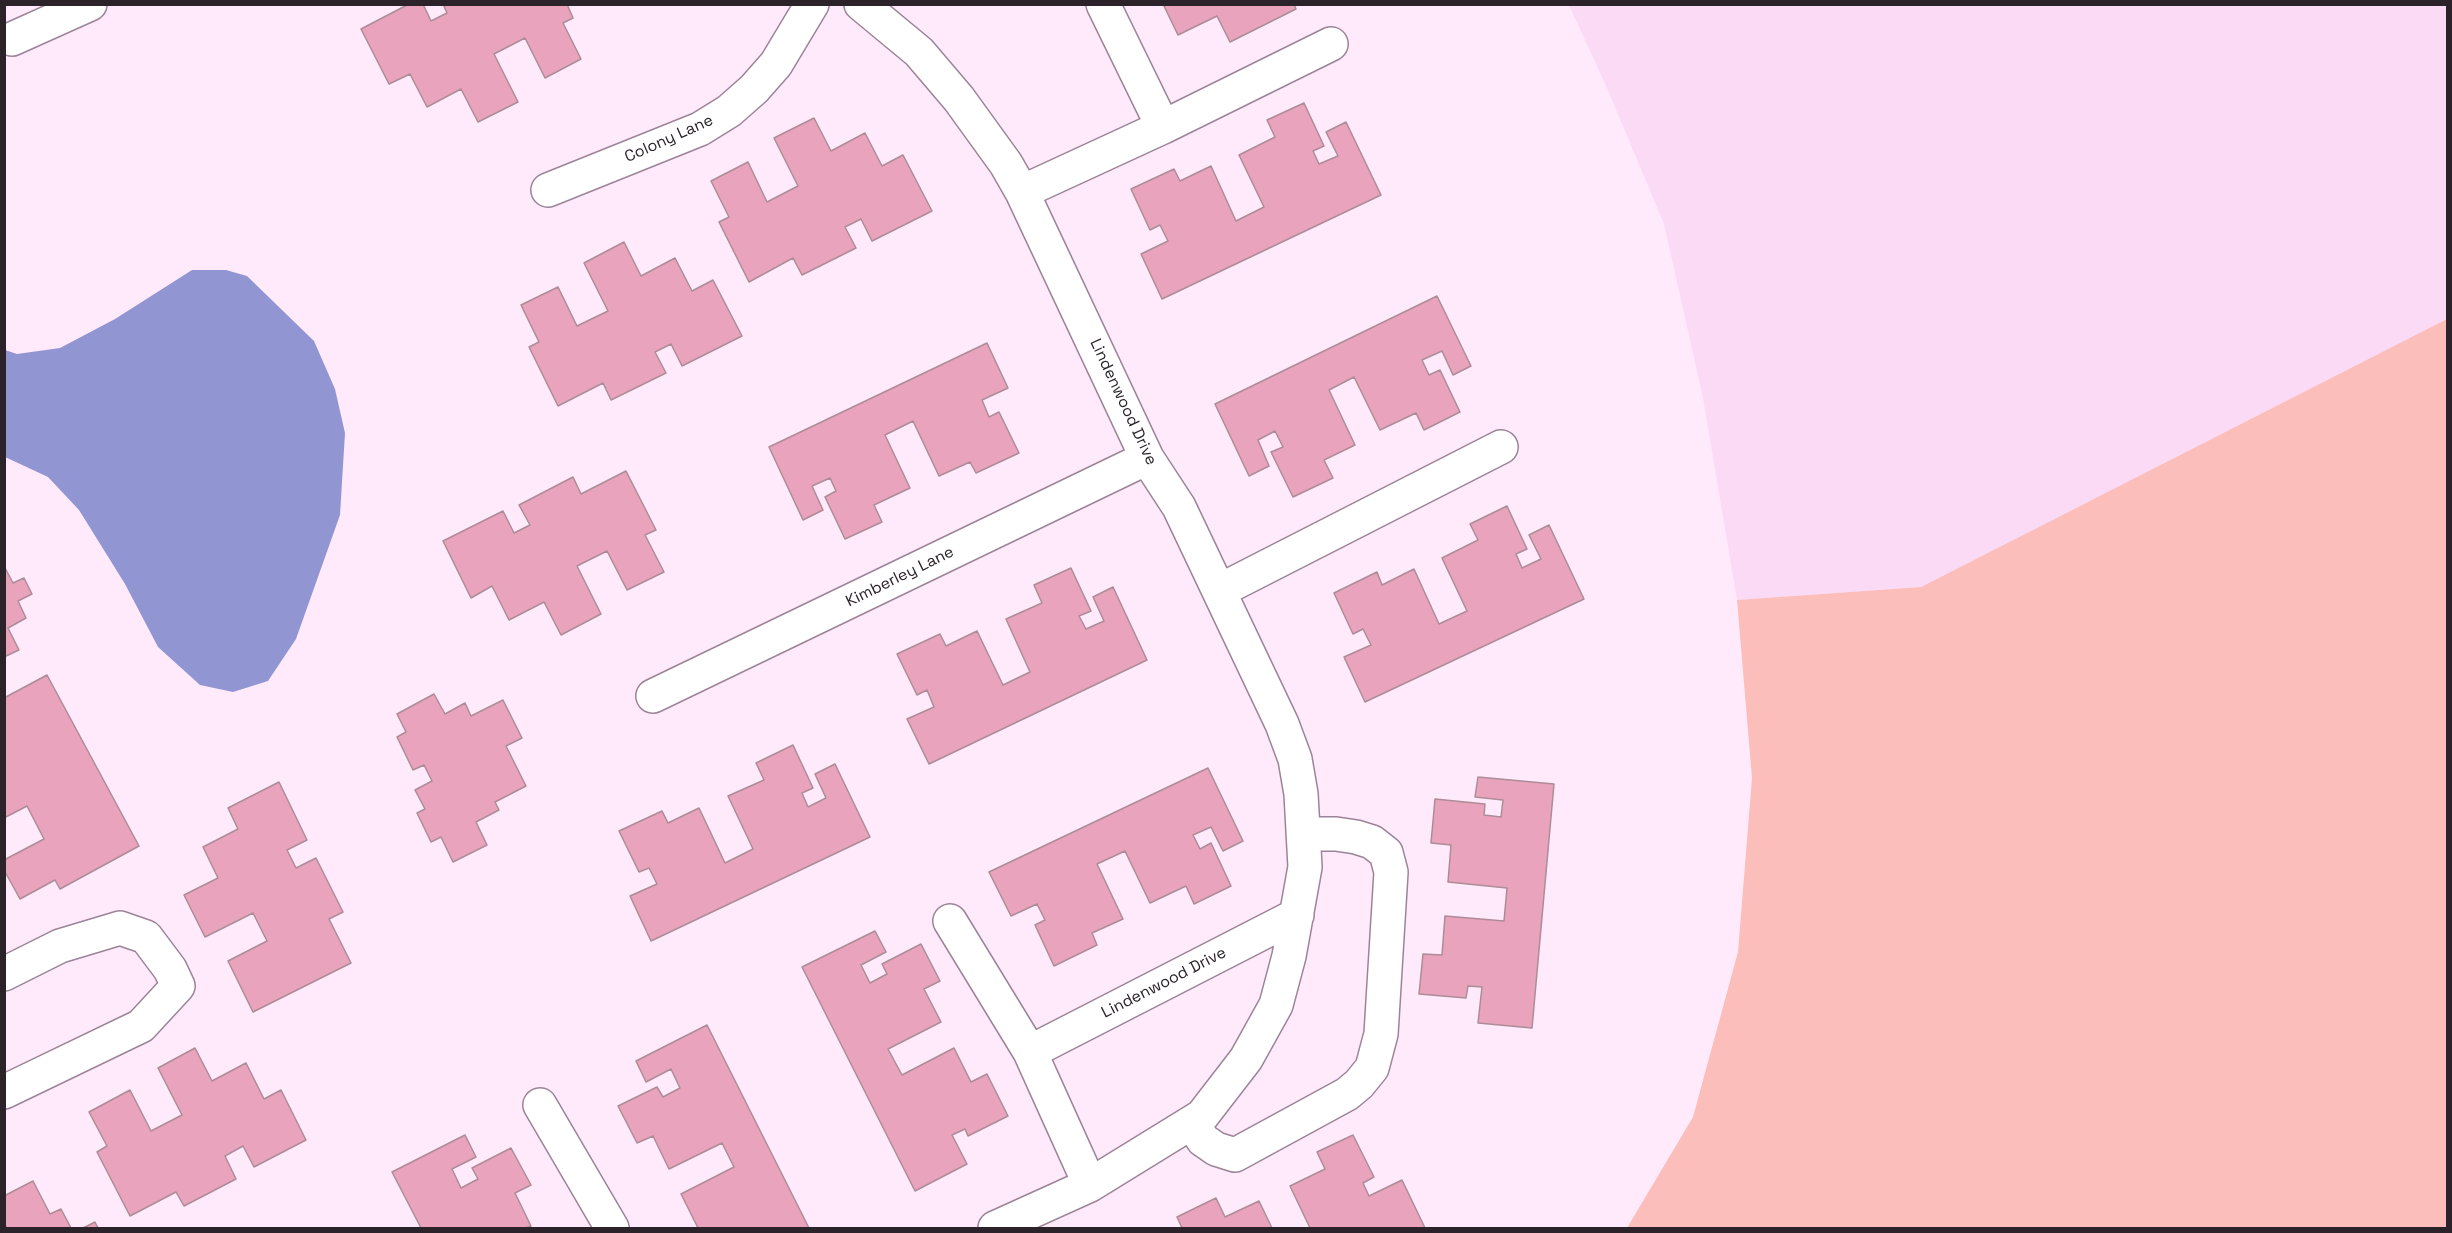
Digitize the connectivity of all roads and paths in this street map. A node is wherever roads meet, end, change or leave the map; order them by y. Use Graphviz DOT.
graph roads {
  1 [pos="90,4"];
  2 [pos="812,4"];
  3 [pos="861,4"];
  4 [pos="1103,4"];
  5 [pos="12,39"];
  6 [pos="1331,44"];
  7 [pos="1162,127"];
  8 [pos="548,190"];
  9 [pos="1022,192"];
  10 [pos="1501,447"];
  11 [pos="1147,458"];
  12 [pos="1218,591"];
  13 [pos="653,696"];
  14 [pos="1303,834"];
  15 [pos="1297,915"];
  16 [pos="950,921"];
  17 [pos="4,974"];
  18 [pos="1030,1052"];
  19 [pos="4,1092"];
  20 [pos="540,1105"];
  21 [pos="1192,1123"];
  22 [pos="1090,1185"];
  23 [pos="612,1228"];
  24 [pos="995,1228"];
  1 -- 5 [label="street"];
  2 -- 8 [label="street, Colony Lane"];
  3 -- 9 [label="street, Lindenwood Drive"];
  4 -- 7 [label="street"];
  6 -- 7 [label="street"];
  7 -- 9 [label="street"];
  9 -- 11 [label="street, Lindenwood Drive"];
  10 -- 12 [label="street"];
  11 -- 12 [label="street, Lindenwood Drive"];
  11 -- 13 [label="street, Kimberley Lane"];
  12 -- 14 [label="street, Lindenwood Drive"];
  14 -- 15 [label="street, Lindenwood Drive"];
  14 -- 21 [label="street"];
  15 -- 18 [label="street, Lindenwood Drive"];
  15 -- 21 [label="street, Lindenwood Drive"];
  16 -- 18 [label="street"];
  17 -- 19 [label="street"];
  18 -- 22 [label="street"];
  20 -- 23 [label="street"];
  21 -- 22 [label="street, Lindenwood Drive"];
  22 -- 24 [label="street, Lindenwood Drive"];
}
